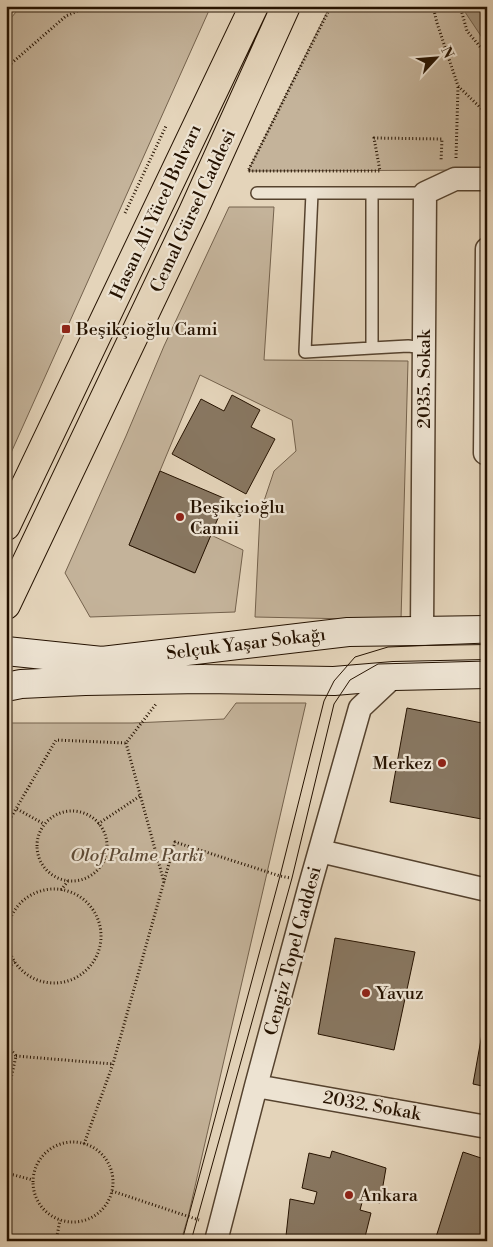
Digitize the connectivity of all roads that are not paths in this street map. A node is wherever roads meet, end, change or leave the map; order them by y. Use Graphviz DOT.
graph roads {
  1 [pos="254,6"];
  2 [pos="286,6"];
  3 [pos="487,179"];
  4 [pos="257,193"];
  5 [pos="312,193"];
  6 [pos="372,193"];
  7 [pos="425,193"];
  8 [pos="487,249"];
  9 [pos="372,348"];
  10 [pos="424,348"];
  11 [pos="486,453"];
  12 [pos="6,526"];
  13 [pos="6,605"];
  14 [pos="422,630"];
  15 [pos="487,630"];
  16 [pos="6,651"];
  17 [pos="487,674"];
  18 [pos="394,676"];
  19 [pos="6,687"];
  20 [pos="320,851"];
  21 [pos="487,890"];
  22 [pos="256,1086"];
  23 [pos="487,1127"];
  24 [pos="218,1234"];
  1 -- 12 [label="main road, Hasan Ali Yücel Bulvarı"];
  2 -- 13 [label="main road, Cemal Gürsel Caddesi"];
  3 -- 7 [label="street"];
  4 -- 5 [label="lane"];
  5 -- 6 [label="lane"];
  5 -- 9 [label="lane"];
  6 -- 7 [label="lane"];
  6 -- 9 [label="lane"];
  7 -- 10 [label="street, 2035. Sokak"];
  8 -- 11 [label="street"];
  9 -- 10 [label="lane"];
  10 -- 14 [label="street, 2035. Sokak"];
  14 -- 15 [label="main road, Selçuk Yaşar Sokağı"];
  14 -- 16 [label="main road, Selçuk Yaşar Sokağı"];
  17 -- 18 [label="main road"];
  18 -- 19 [label="main road"];
  18 -- 20 [label="street, Cengiz Topel Caddesi"];
  20 -- 21 [label="street"];
  20 -- 22 [label="street, Cengiz Topel Caddesi"];
  22 -- 23 [label="street, 2032. Sokak"];
  22 -- 24 [label="street, Cengiz Topel Caddesi"];
}
